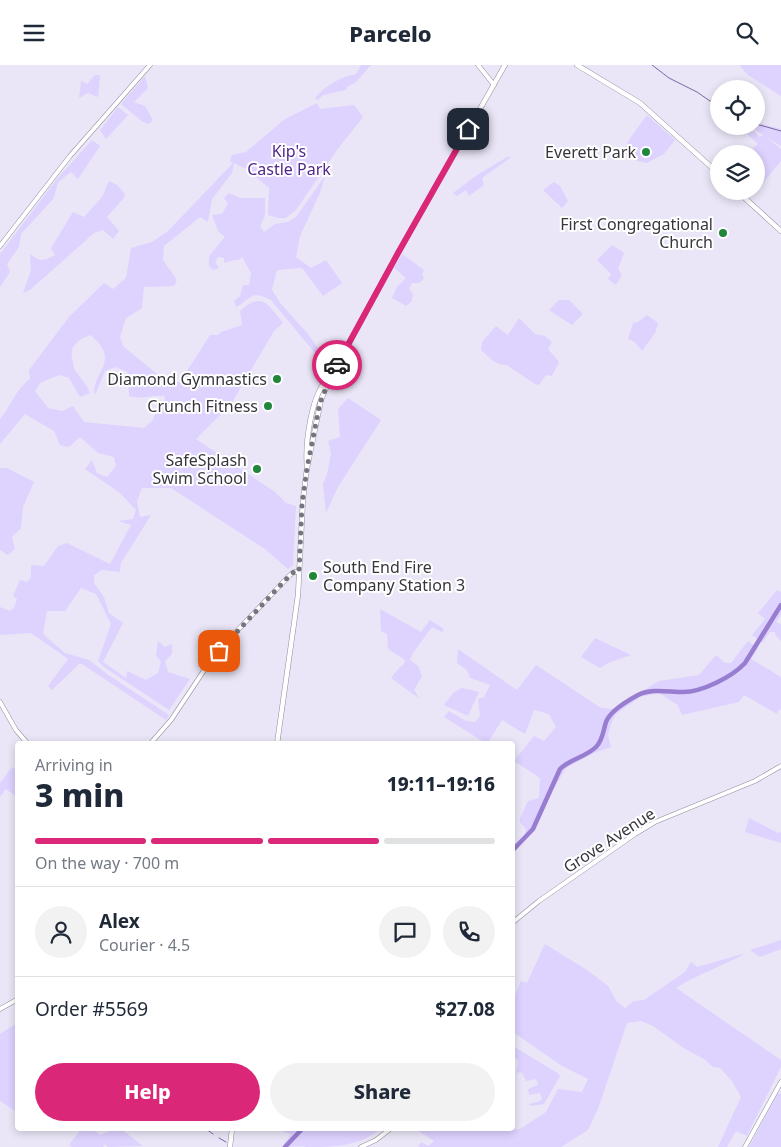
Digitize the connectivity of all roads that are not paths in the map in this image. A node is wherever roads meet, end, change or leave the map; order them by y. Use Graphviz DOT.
graph roads {
  1 [pos="150,65"];
  2 [pos="478,65"];
  3 [pos="505,65"];
  4 [pos="577,65"];
  5 [pos="494,85"];
  6 [pos="710,166"];
  7 [pos="747,200"];
  8 [pos="781,231"];
  9 [pos="0,245"];
  10 [pos="299,572"];
  11 [pos="0,702"];
  12 [pos="25,741"];
  13 [pos="153,741"];
  14 [pos="277,741"];
  15 [pos="781,766"];
  16 [pos="515,921"];
  17 [pos="15,1001"];
  18 [pos="0,1009"];
  19 [pos="781,1082"];
  20 [pos="232,1131"];
  21 [pos="387,1131"];
  22 [pos="230,1147"];
  23 [pos="361,1147"];
  24 [pos="746,1147"];
  1 -- 9 [label="street"];
  2 -- 5 [label="street"];
  3 -- 5 [label="main road"];
  4 -- 6 [label="main road"];
  5 -- 10 [label="main road"];
  7 -- 8 [label="main road"];
  10 -- 13 [label="street"];
  10 -- 14 [label="main road"];
  11 -- 12 [label="street"];
  15 -- 16 [label="street, Grove Avenue"];
  17 -- 18 [label="street"];
  19 -- 24 [label="street"];
  20 -- 22 [label="main road"];
  21 -- 23 [label="street"];
}
